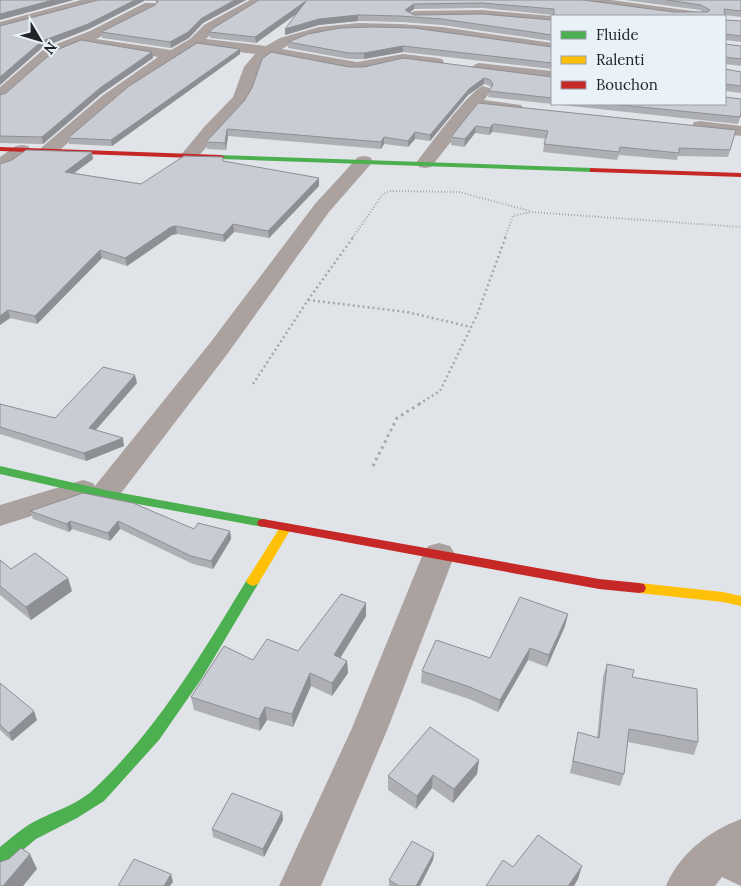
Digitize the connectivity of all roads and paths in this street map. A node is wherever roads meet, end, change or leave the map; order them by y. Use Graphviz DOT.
graph roads {
  1 [pos="62,0"];
  2 [pos="96,0"];
  3 [pos="258,0"];
  4 [pos="583,0"];
  5 [pos="81,5"];
  6 [pos="150,6"];
  7 [pos="0,13"];
  8 [pos="693,15"];
  9 [pos="24,20"];
  10 [pos="551,20"];
  11 [pos="0,26"];
  12 [pos="404,29"];
  13 [pos="82,40"];
  14 [pos="195,42"];
  15 [pos="551,47"];
  16 [pos="268,51"];
  17 [pos="173,55"];
  18 [pos="502,70"];
  19 [pos="551,76"];
  20 [pos="0,95"];
  21 [pos="472,103"];
  22 [pos="530,109"];
  23 [pos="682,124"];
  24 [pos="741,131"];
  25 [pos="0,149"];
  26 [pos="22,150"];
  27 [pos="48,151"];
  28 [pos="189,156"];
  29 [pos="364,161"];
  30 [pos="425,164"];
  31 [pos="0,166"];
  32 [pos="741,175"];
  33 [pos="531,212"];
  34 [pos="741,226"];
  35 [pos="308,300"];
  36 [pos="471,327"];
  37 [pos="253,384"];
  38 [pos="373,466"];
  39 [pos="0,470"];
  40 [pos="94,492"];
  41 [pos="0,516"];
  42 [pos="286,527"];
  43 [pos="439,554"];
  44 [pos="741,601"];
  45 [pos="734,851"];
  46 [pos="0,858"];
  47 [pos="300,886"];
  48 [pos="687,886"];
  1 -- 5 [label="street"];
  2 -- 5 [label="street"];
  3 -- 14 [label="street"];
  4 -- 8 [label="street"];
  5 -- 9 [label="street"];
  6 -- 13 [label="street"];
  7 -- 9 [label="street"];
  9 -- 11 [label="street"];
  10 -- 12 [label="street"];
  12 -- 15 [label="street"];
  12 -- 16 [label="street"];
  13 -- 17 [label="street"];
  13 -- 20 [label="street"];
  14 -- 16 [label="street"];
  14 -- 17 [label="street"];
  16 -- 18 [label="street"];
  16 -- 28 [label="street"];
  17 -- 27 [label="street"];
  18 -- 19 [label="street"];
  18 -- 21 [label="street"];
  21 -- 22 [label="street"];
  21 -- 30 [label="street"];
  23 -- 24 [label="street"];
  25 -- 26 [label="street"];
  26 -- 27 [label="street"];
  26 -- 31 [label="street"];
  27 -- 28 [label="street"];
  28 -- 29 [label="street"];
  29 -- 30 [label="street"];
  29 -- 40 [label="street"];
  30 -- 32 [label="street"];
  33 -- 34 [label="path"];
  33 -- 35 [label="path"];
  33 -- 36 [label="path"];
  35 -- 36 [label="path"];
  35 -- 37 [label="path"];
  36 -- 38 [label="path"];
  39 -- 40 [label="street"];
  40 -- 41 [label="street"];
  40 -- 42 [label="street"];
  42 -- 43 [label="street"];
  42 -- 46 [label="street"];
  43 -- 44 [label="street"];
  43 -- 47 [label="street"];
  45 -- 48 [label="street"];
}
